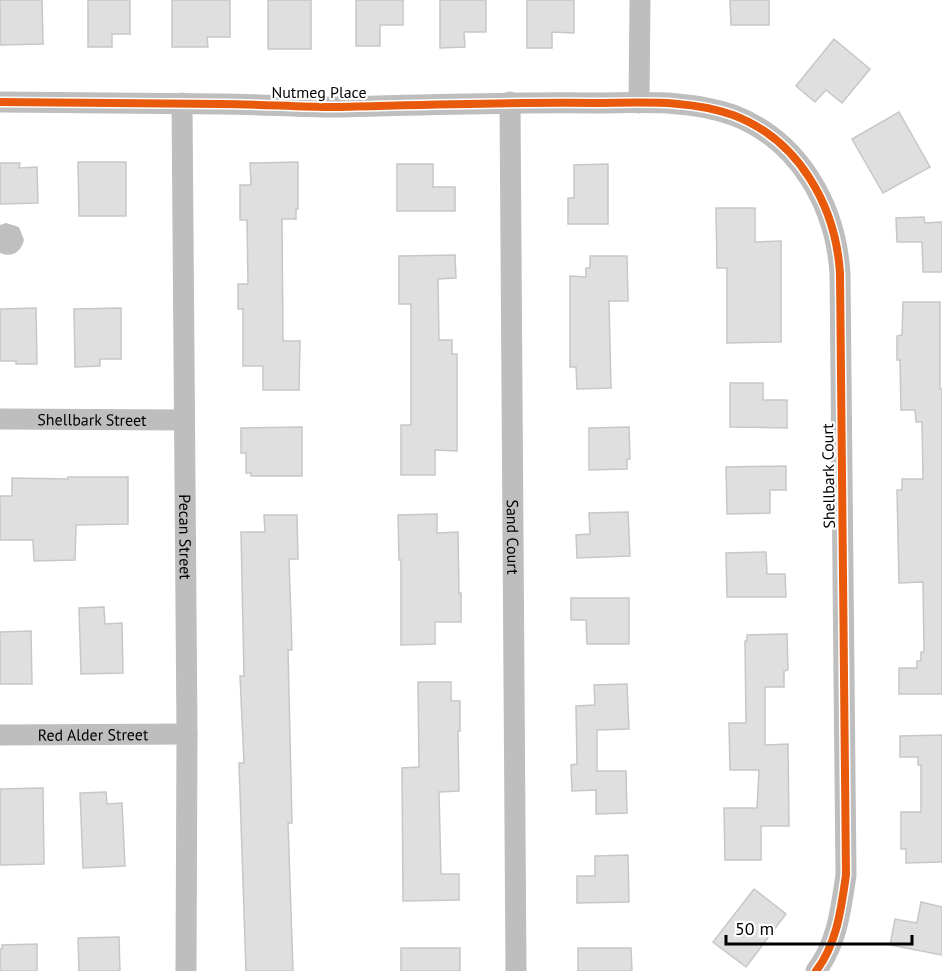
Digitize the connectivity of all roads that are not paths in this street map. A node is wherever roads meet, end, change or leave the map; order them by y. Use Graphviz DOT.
graph roads {
  1 [pos="640,0"];
  2 [pos="0,102"];
  3 [pos="510,102"];
  4 [pos="182,103"];
  5 [pos="639,103"];
  6 [pos="0,419"];
  7 [pos="184,420"];
  8 [pos="187,734"];
  9 [pos="0,735"];
  10 [pos="186,971"];
  11 [pos="516,971"];
  12 [pos="816,971"];
  1 -- 5 [label="street"];
  2 -- 4 [label="street, Nutmeg Place"];
  3 -- 4 [label="street, Nutmeg Place"];
  3 -- 5 [label="street, Nutmeg Place"];
  3 -- 11 [label="street, Sand Court"];
  4 -- 7 [label="street, Pecan Street"];
  5 -- 12 [label="street, Shellbark Court"];
  6 -- 7 [label="street, Shellbark Street"];
  7 -- 8 [label="street, Pecan Street"];
  8 -- 9 [label="street, Red Alder Street"];
  8 -- 10 [label="street, Pecan Street"];
}
